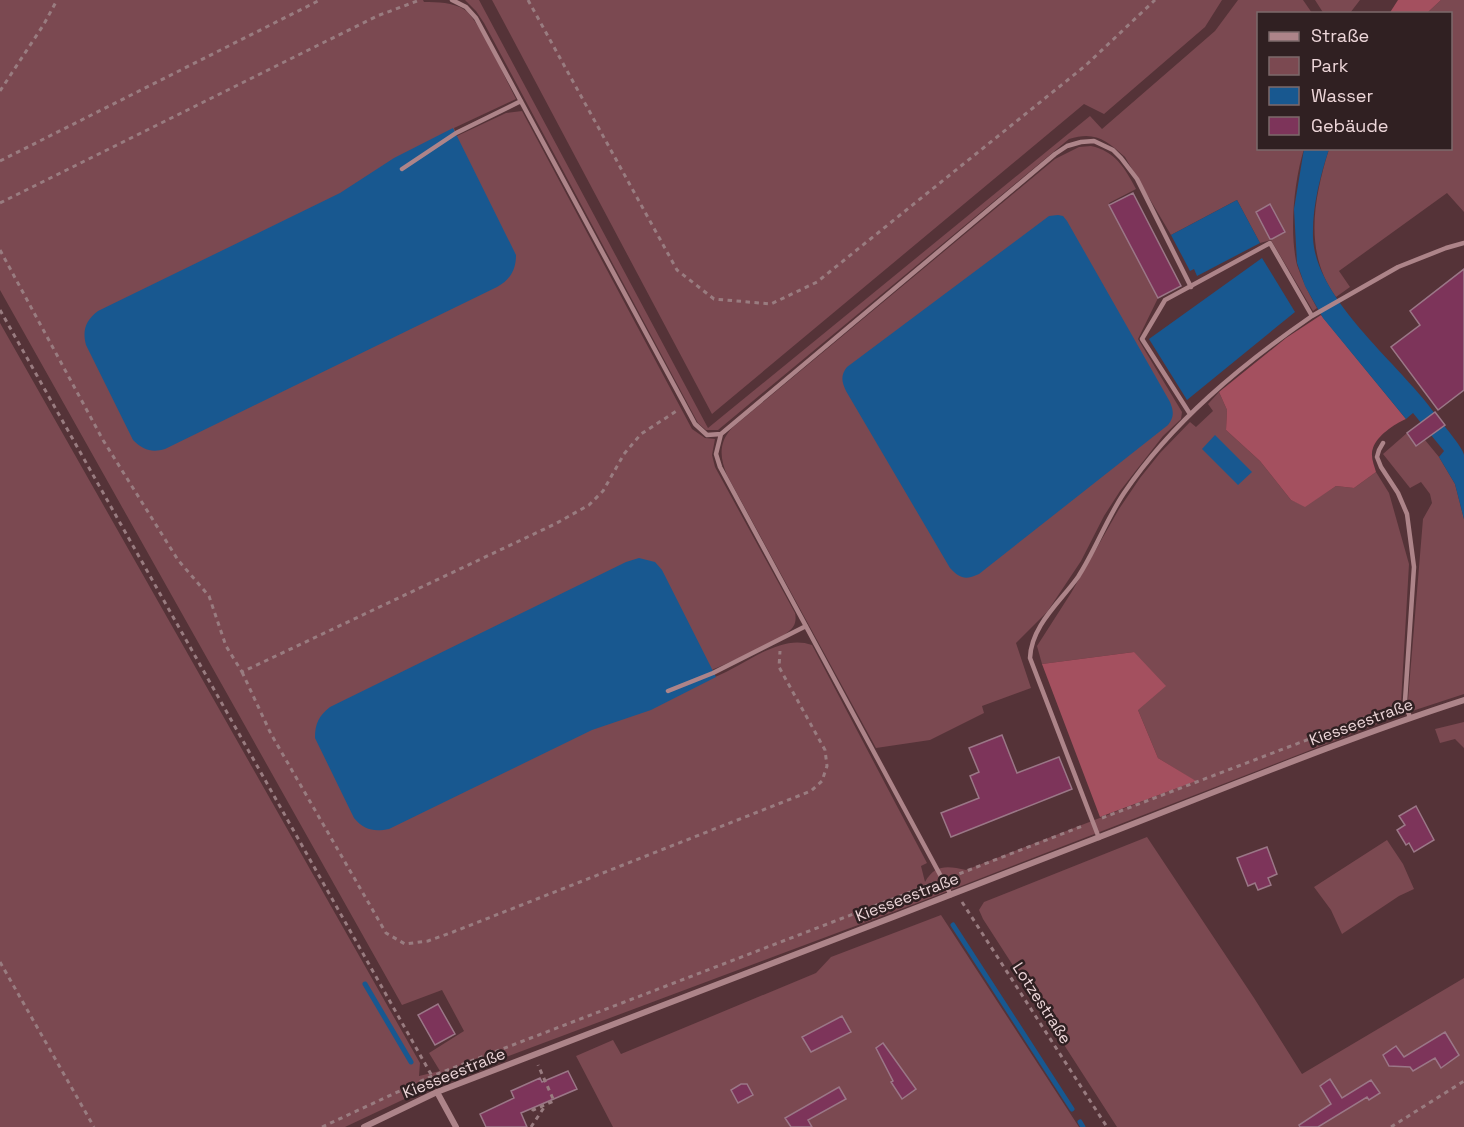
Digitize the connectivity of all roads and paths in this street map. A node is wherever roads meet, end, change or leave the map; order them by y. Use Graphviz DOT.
graph roads {
  1 [pos="57,0"];
  2 [pos="320,0"];
  3 [pos="420,0"];
  4 [pos="452,0"];
  5 [pos="528,0"];
  6 [pos="1155,0"];
  7 [pos="0,91"];
  8 [pos="521,101"];
  9 [pos="0,161"];
  10 [pos="402,169"];
  11 [pos="0,202"];
  12 [pos="1464,243"];
  13 [pos="0,250"];
  14 [pos="1191,287"];
  15 [pos="0,310"];
  16 [pos="1312,316"];
  17 [pos="685,406"];
  18 [pos="1190,414"];
  19 [pos="721,434"];
  20 [pos="1383,443"];
  21 [pos="806,626"];
  22 [pos="786,638"];
  23 [pos="242,672"];
  24 [pos="668,691"];
  25 [pos="1464,700"];
  26 [pos="1410,718"];
  27 [pos="1099,838"];
  28 [pos="953,894"];
  29 [pos="0,962"];
  30 [pos="534,1055"];
  31 [pos="1464,1081"];
  32 [pos="437,1092"];
  33 [pos="545,1105"];
  34 [pos="532,1108"];
  35 [pos="94,1127"];
  36 [pos="322,1127"];
  37 [pos="364,1127"];
  38 [pos="456,1127"];
  39 [pos="531,1127"];
  40 [pos="1107,1127"];
  41 [pos="1391,1127"];
  1 -- 7 [label="path"];
  2 -- 9 [label="path"];
  3 -- 11 [label="path"];
  4 -- 8 [label="lane"];
  5 -- 6 [label="path"];
  8 -- 10 [label="lane"];
  8 -- 17 [label="lane"];
  12 -- 16 [label="lane"];
  13 -- 23 [label="path"];
  14 -- 16 [label="lane"];
  14 -- 18 [label="lane"];
  14 -- 19 [label="lane"];
  15 -- 36 [label="path"];
  16 -- 18 [label="lane"];
  17 -- 19 [label="lane"];
  17 -- 23 [label="path"];
  18 -- 27 [label="lane"];
  19 -- 21 [label="lane"];
  20 -- 26 [label="lane"];
  21 -- 22 [label="lane"];
  21 -- 28 [label="lane"];
  22 -- 23 [label="path"];
  22 -- 24 [label="lane"];
  25 -- 26 [label="street, Kiesseestraße"];
  26 -- 27 [label="street, Kiesseestraße"];
  27 -- 28 [label="street, Kiesseestraße"];
  28 -- 30 [label="street, Kiesseestraße"];
  28 -- 40 [label="path, Lotzestraße"];
  29 -- 35 [label="path"];
  30 -- 32 [label="street, Kiesseestraße"];
  30 -- 33 [label="path"];
  31 -- 41 [label="path"];
  32 -- 37 [label="street, Kiesseestraße"];
  32 -- 38 [label="street"];
  33 -- 34 [label="path"];
  33 -- 39 [label="path"];
}
